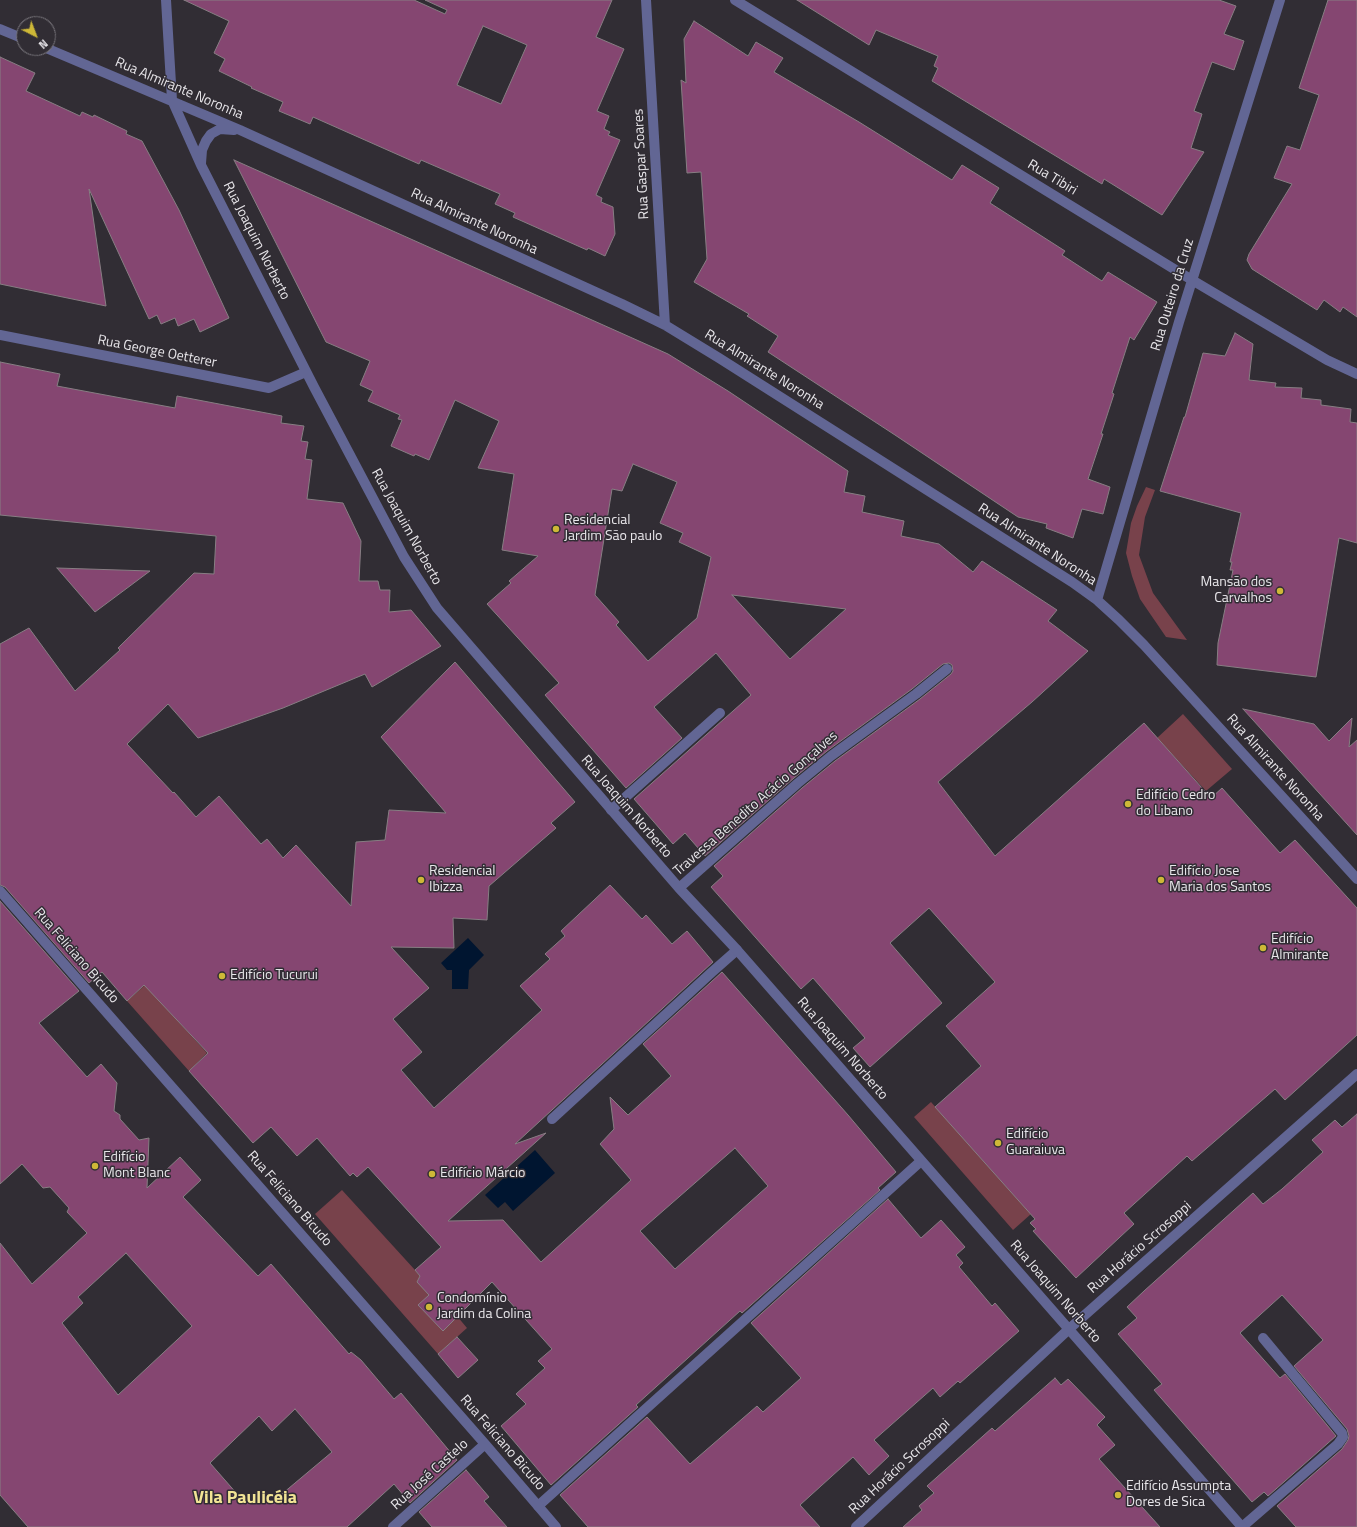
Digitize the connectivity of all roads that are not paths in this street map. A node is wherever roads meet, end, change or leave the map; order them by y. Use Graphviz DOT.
graph roads {
  1 [pos="166,0"];
  2 [pos="646,0"];
  3 [pos="735,0"];
  4 [pos="1277,2"];
  5 [pos="0,29"];
  6 [pos="16,36"];
  7 [pos="56,52"];
  8 [pos="172,100"];
  9 [pos="240,130"];
  10 [pos="201,165"];
  11 [pos="1192,280"];
  12 [pos="665,325"];
  13 [pos="0,335"];
  14 [pos="306,372"];
  15 [pos="1357,374"];
  16 [pos="1097,600"];
  17 [pos="947,669"];
  18 [pos="720,713"];
  19 [pos="611,810"];
  20 [pos="1357,879"];
  21 [pos="679,888"];
  22 [pos="0,891"];
  23 [pos="737,950"];
  24 [pos="1357,1074"];
  25 [pos="552,1119"];
  26 [pos="921,1161"];
  27 [pos="1069,1329"];
  28 [pos="1263,1338"];
  29 [pos="485,1444"];
  30 [pos="538,1506"];
  31 [pos="393,1527"];
  32 [pos="556,1527"];
  33 [pos="856,1527"];
  34 [pos="1242,1527"];
  1 -- 8 [label="street, Rua Joaquim Norberto"];
  2 -- 12 [label="street, Rua Gaspar Soares"];
  3 -- 11 [label="street, Rua Tibiri"];
  4 -- 11 [label="street, Rua Outeiro da Cruz"];
  5 -- 6 [label="street"];
  7 -- 8 [label="street, Rua Almirante Noronha"];
  8 -- 9 [label="street, Rua Almirante Noronha"];
  8 -- 10 [label="street, Rua Joaquim Norberto"];
  9 -- 10 [label="street"];
  9 -- 12 [label="street, Rua Almirante Noronha"];
  10 -- 14 [label="street, Rua Joaquim Norberto"];
  11 -- 15 [label="street, Rua Tibiri"];
  11 -- 16 [label="street, Rua Outeiro da Cruz"];
  12 -- 16 [label="street, Rua Almirante Noronha"];
  13 -- 14 [label="street, Rua George Oetterer"];
  14 -- 19 [label="street, Rua Joaquim Norberto"];
  16 -- 20 [label="street, Rua Almirante Noronha"];
  17 -- 21 [label="street, Travessa Benedito Acácio Gonçalves"];
  18 -- 19 [label="street"];
  19 -- 21 [label="street, Rua Joaquim Norberto"];
  21 -- 23 [label="street, Rua Joaquim Norberto"];
  22 -- 29 [label="street, Rua Feliciano Bicudo"];
  23 -- 25 [label="street"];
  23 -- 26 [label="street, Rua Joaquim Norberto"];
  24 -- 27 [label="street, Rua Horácio Scrosoppi"];
  26 -- 27 [label="street, Rua Joaquim Norberto"];
  26 -- 30 [label="street"];
  27 -- 33 [label="street, Rua Horácio Scrosoppi"];
  27 -- 34 [label="street, Rua Joaquim Norberto"];
  28 -- 34 [label="street"];
  29 -- 30 [label="street, Rua Feliciano Bicudo"];
  29 -- 31 [label="street, Rua José Castelo"];
  30 -- 32 [label="street, Rua Feliciano Bicudo"];
}
